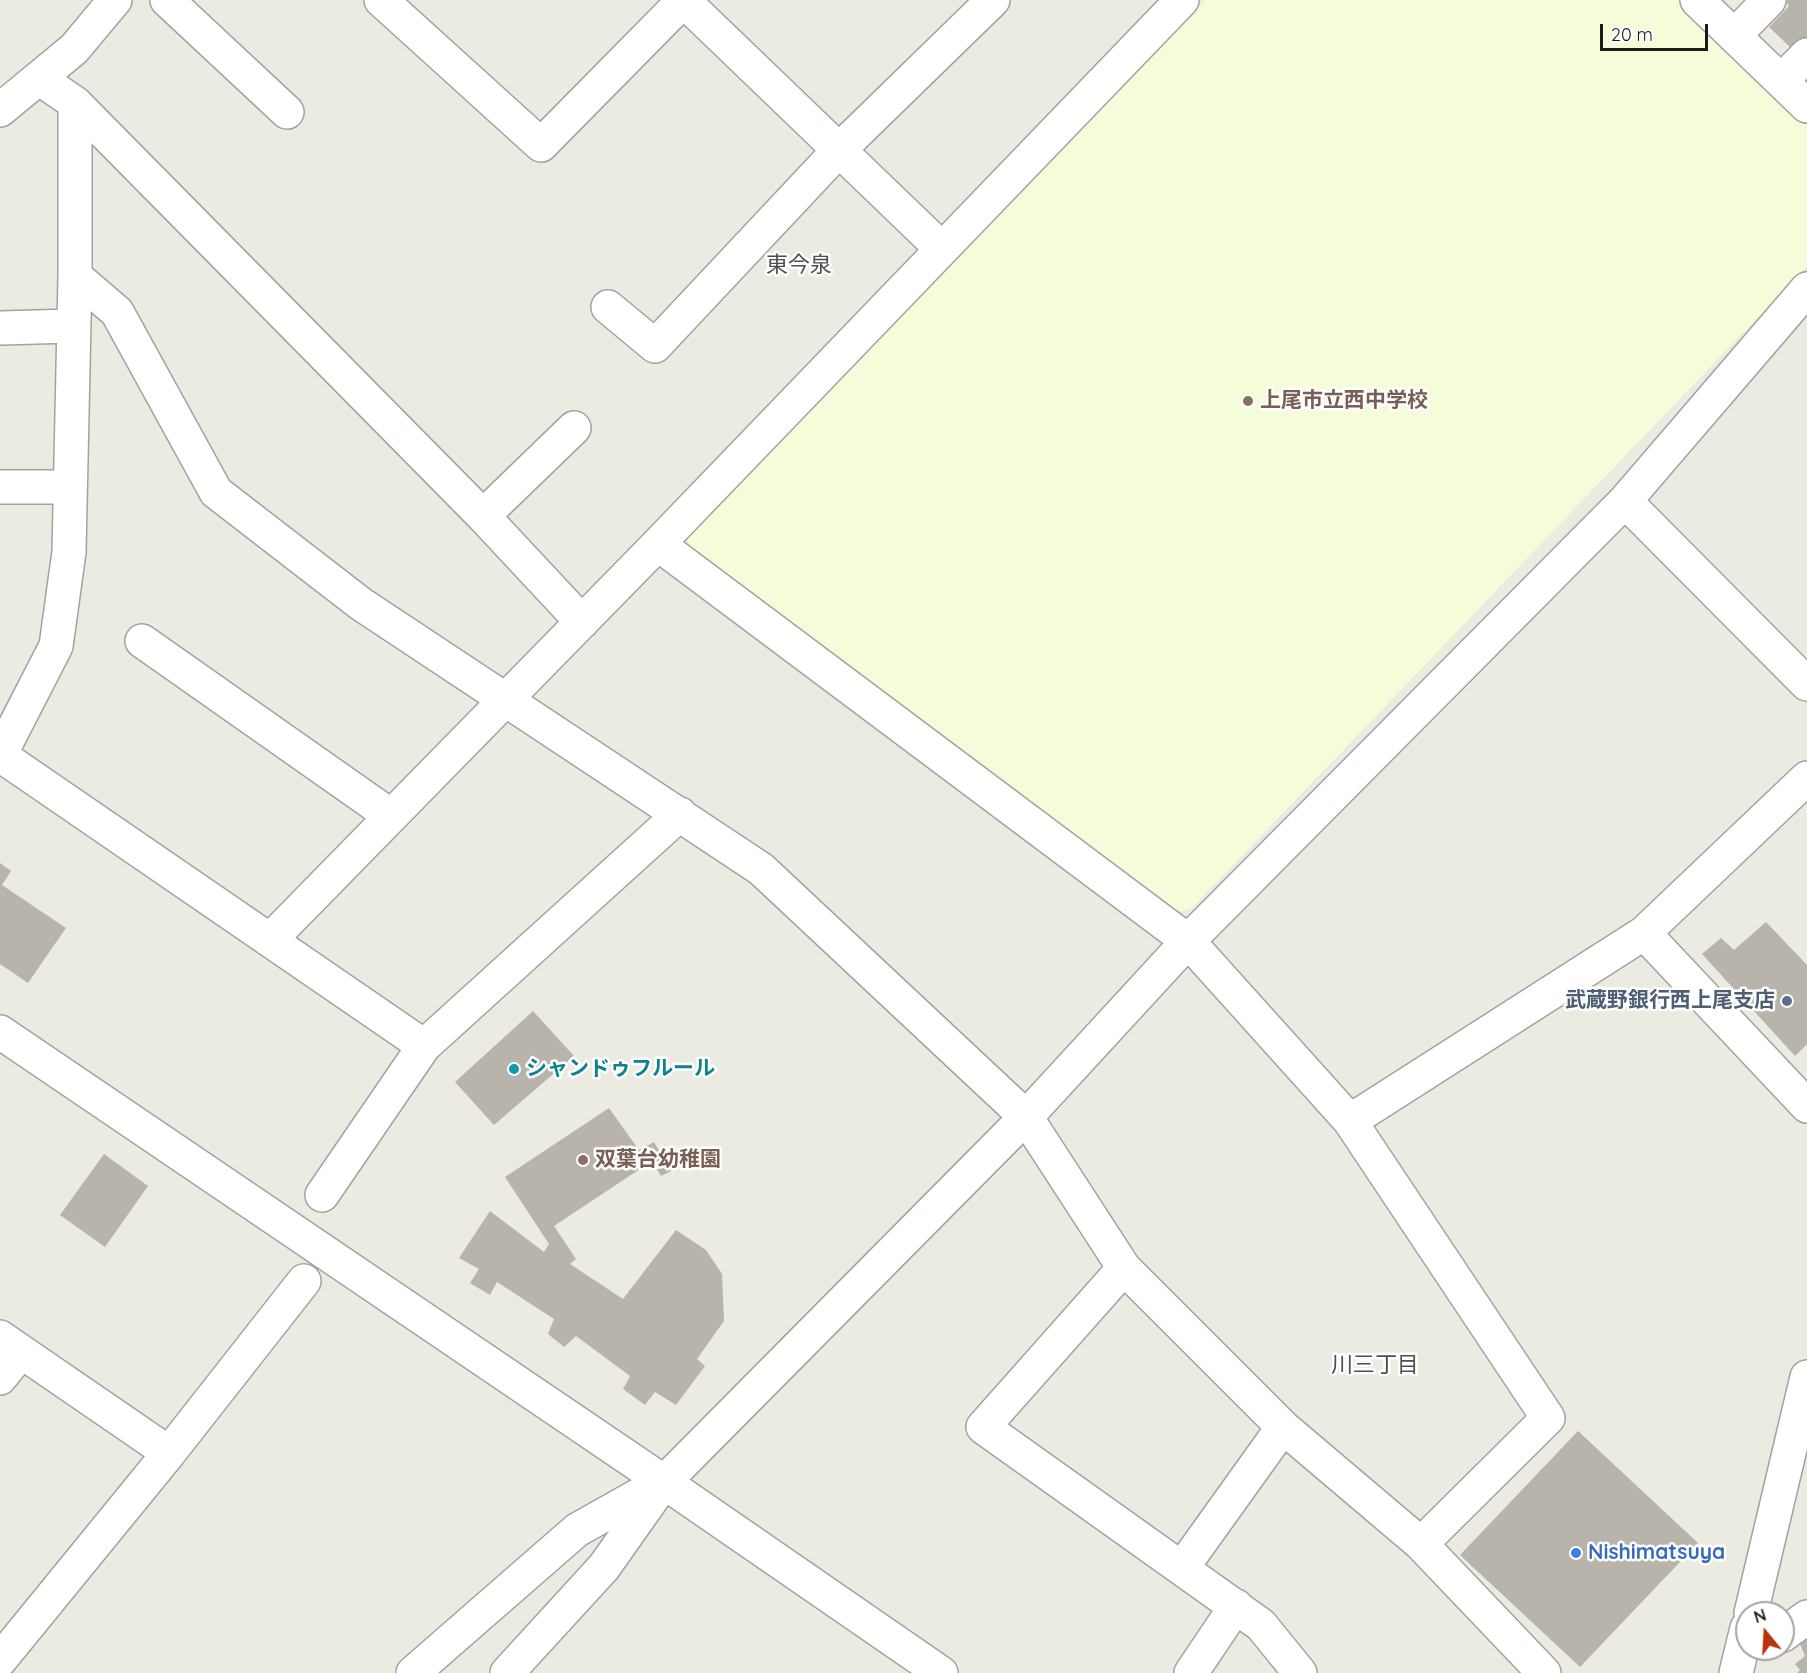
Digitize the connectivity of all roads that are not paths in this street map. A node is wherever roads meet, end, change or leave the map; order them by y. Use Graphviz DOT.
graph roads {
  1 [pos="115,0"];
  2 [pos="167,0"];
  3 [pos="381,0"];
  4 [pos="684,0"];
  5 [pos="993,0"];
  6 [pos="1182,0"];
  7 [pos="1697,0"];
  8 [pos="1769,0"];
  9 [pos="1734,36"];
  10 [pos="1807,55"];
  11 [pos="40,79"];
  12 [pos="1781,81"];
  13 [pos="75,103"];
  14 [pos="1807,106"];
  15 [pos="0,110"];
  16 [pos="287,112"];
  17 [pos="839,150"];
  18 [pos="942,249"];
  19 [pos="75,276"];
  20 [pos="1802,304"];
  21 [pos="608,307"];
  22 [pos="74,326"];
  23 [pos="0,328"];
  24 [pos="574,428"];
  25 [pos="0,487"];
  26 [pos="70,487"];
  27 [pos="1625,501"];
  28 [pos="483,516"];
  29 [pos="658,544"];
  30 [pos="582,622"];
  31 [pos="142,641"];
  32 [pos="1807,684"];
  33 [pos="507,698"];
  34 [pos="1807,778"];
  35 [pos="680,813"];
  36 [pos="391,816"];
  37 [pos="1644,933"];
  38 [pos="270,940"];
  39 [pos="1188,941"];
  40 [pos="0,1032"];
  41 [pos="424,1046"];
  42 [pos="1807,1106"];
  43 [pos="1026,1116"];
  44 [pos="1350,1121"];
  45 [pos="322,1194"];
  46 [pos="1124,1268"];
  47 [pos="304,1281"];
  48 [pos="10,1345"];
  49 [pos="1807,1377"];
  50 [pos="0,1378"];
  51 [pos="1283,1427"];
  52 [pos="169,1453"];
  53 [pos="664,1482"];
  54 [pos="1421,1544"];
  55 [pos="1182,1568"];
  56 [pos="1754,1601"];
  57 [pos="1236,1606"];
  58 [pos="0,1660"];
  59 [pos="1749,1661"];
  60 [pos="1736,1671"];
  61 [pos="1540,1672"];
  62 [pos="413,1673"];
  63 [pos="507,1673"];
  64 [pos="940,1673"];
  65 [pos="1191,1673"];
  66 [pos="1300,1673"];
  1 -- 11 [label="street"];
  2 -- 16 [label="street"];
  3 -- 4 [label="street"];
  4 -- 17 [label="street"];
  5 -- 17 [label="street"];
  6 -- 18 [label="street"];
  7 -- 9 [label="street"];
  8 -- 9 [label="street"];
  9 -- 12 [label="street"];
  10 -- 12 [label="street"];
  11 -- 13 [label="street"];
  11 -- 15 [label="street"];
  12 -- 14 [label="street"];
  13 -- 19 [label="street"];
  13 -- 28 [label="street"];
  17 -- 18 [label="street"];
  17 -- 21 [label="street"];
  18 -- 29 [label="street"];
  19 -- 22 [label="street"];
  19 -- 33 [label="street"];
  20 -- 27 [label="street"];
  22 -- 23 [label="street"];
  22 -- 26 [label="street"];
  24 -- 28 [label="street"];
  25 -- 26 [label="street"];
  26 -- 38 [label="street"];
  27 -- 32 [label="street"];
  27 -- 39 [label="street"];
  28 -- 30 [label="street"];
  29 -- 30 [label="street"];
  29 -- 39 [label="street"];
  30 -- 33 [label="street"];
  31 -- 36 [label="street"];
  33 -- 35 [label="street"];
  33 -- 36 [label="street"];
  34 -- 37 [label="street"];
  35 -- 41 [label="street"];
  35 -- 43 [label="street"];
  36 -- 38 [label="street"];
  37 -- 42 [label="street"];
  37 -- 44 [label="street"];
  38 -- 41 [label="street"];
  39 -- 43 [label="street"];
  39 -- 44 [label="street"];
  40 -- 53 [label="street"];
  41 -- 45 [label="street"];
  43 -- 46 [label="street"];
  43 -- 53 [label="street"];
  44 -- 54 [label="street"];
  46 -- 51 [label="street"];
  46 -- 55 [label="street"];
  47 -- 52 [label="street"];
  48 -- 50 [label="street"];
  48 -- 52 [label="street"];
  49 -- 56 [label="street"];
  51 -- 54 [label="street"];
  51 -- 55 [label="street"];
  52 -- 58 [label="street"];
  53 -- 62 [label="street"];
  53 -- 63 [label="street"];
  53 -- 64 [label="street"];
  54 -- 61 [label="street"];
  55 -- 57 [label="street"];
  57 -- 65 [label="street"];
  57 -- 66 [label="street"];
  59 -- 60 [label="street"];
}
